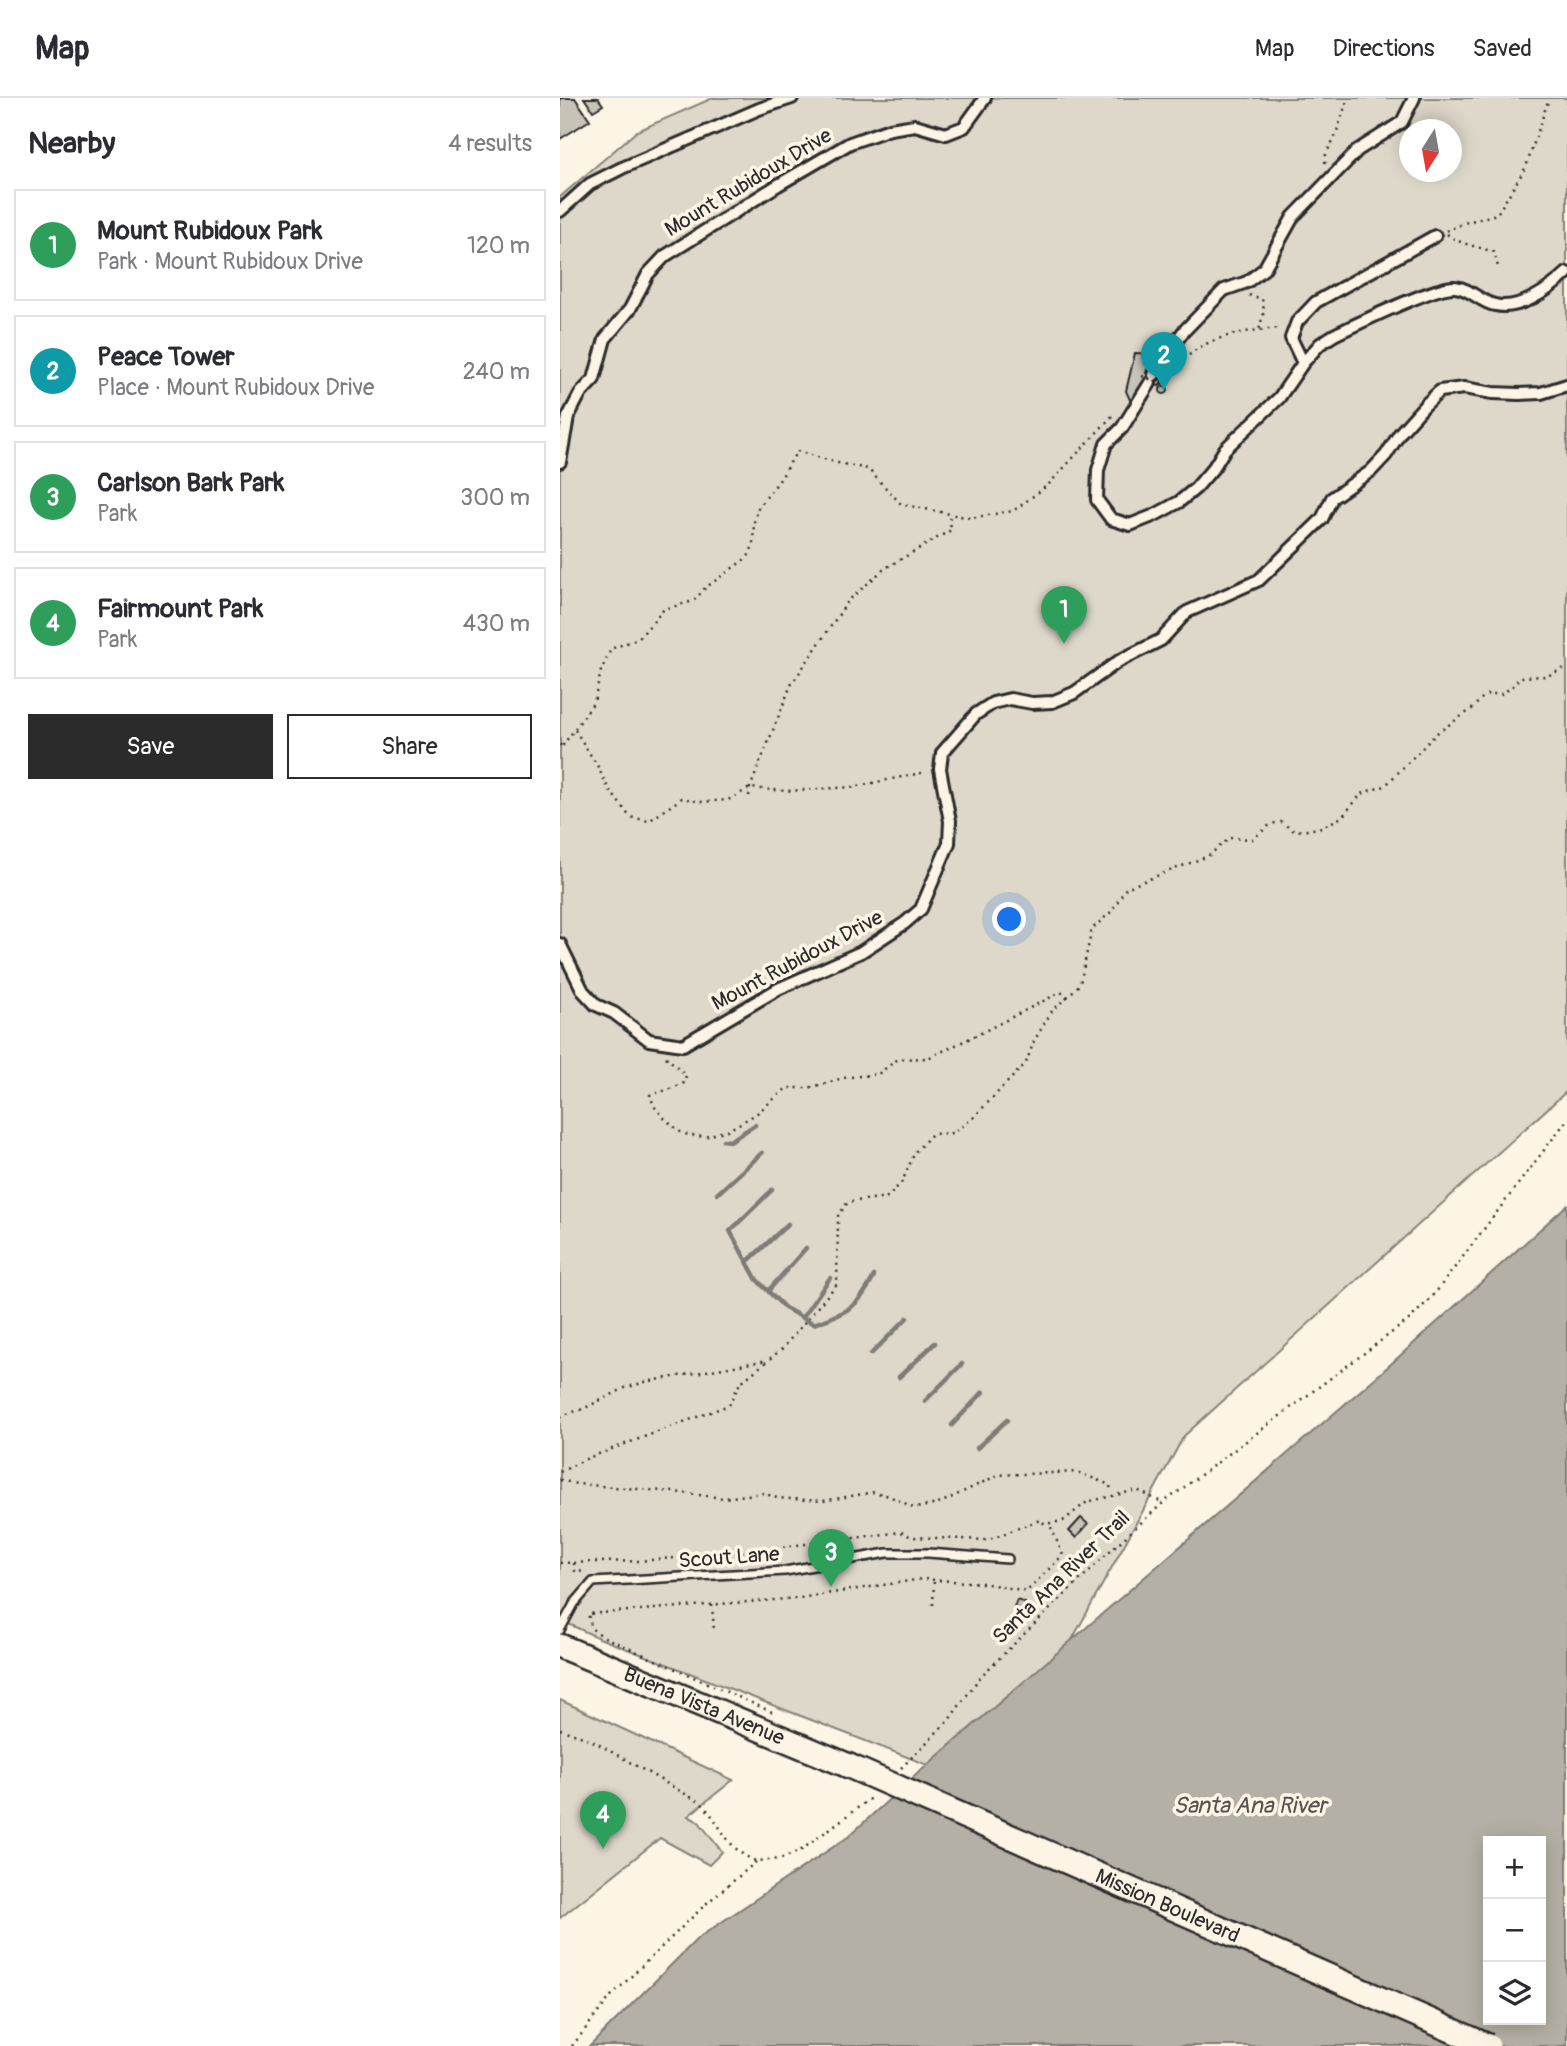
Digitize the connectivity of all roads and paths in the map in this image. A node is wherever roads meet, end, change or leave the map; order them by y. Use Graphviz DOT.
graph roads {
  1 [pos="792,98"];
  2 [pos="985,98"];
  3 [pos="1348,98"];
  4 [pos="1415,98"];
  5 [pos="1549,98"];
  6 [pos="1329,179"];
  7 [pos="560,211"];
  8 [pos="1452,228"];
  9 [pos="1440,234"];
  10 [pos="1498,267"];
  11 [pos="1567,273"];
  12 [pos="1247,282"];
  13 [pos="1295,327"];
  14 [pos="1259,330"];
  15 [pos="1303,363"];
  16 [pos="1171,371"];
  17 [pos="1149,378"];
  18 [pos="1164,385"];
  19 [pos="1567,385"];
  20 [pos="1119,410"];
  21 [pos="560,462"];
  22 [pos="949,514"];
  23 [pos="1567,667"];
  24 [pos="575,729"];
  25 [pos="560,744"];
  26 [pos="940,769"];
  27 [pos="750,788"];
  28 [pos="749,796"];
  29 [pos="560,944"];
  30 [pos="1067,997"];
  31 [pos="664,1055"];
  32 [pos="1567,1120"];
  33 [pos="772,1359"];
  34 [pos="560,1416"];
  35 [pos="560,1472"];
  36 [pos="560,1480"];
  37 [pos="1111,1495"];
  38 [pos="1163,1503"];
  39 [pos="1049,1523"];
  40 [pos="1008,1559"];
  41 [pos="560,1563"];
  42 [pos="574,1563"];
  43 [pos="933,1580"];
  44 [pos="593,1582"];
  45 [pos="712,1605"];
  46 [pos="933,1605"];
  47 [pos="560,1630"];
  48 [pos="714,1630"];
  49 [pos="560,1646"];
  50 [pos="771,1711"];
  51 [pos="560,1729"];
  52 [pos="849,1766"];
  53 [pos="894,1776"];
  54 [pos="875,1794"];
  55 [pos="757,1861"];
  56 [pos="572,2046"];
  57 [pos="1488,2046"];
  1 -- 7 [label="street"];
  2 -- 21 [label="street, Mount Rubidoux Drive"];
  3 -- 6 [label="path"];
  4 -- 6 [label="street"];
  5 -- 8 [label="path"];
  6 -- 12 [label="street"];
  9 -- 10 [label="path"];
  9 -- 13 [label="street"];
  11 -- 15 [label="street"];
  12 -- 14 [label="path"];
  12 -- 17 [label="street"];
  13 -- 14 [label="path"];
  13 -- 15 [label="street"];
  14 -- 16 [label="path"];
  15 -- 17 [label="street"];
  17 -- 18 [label="path, bridge"];
  19 -- 26 [label="street"];
  20 -- 22 [label="path"];
  22 -- 24 [label="path"];
  22 -- 27 [label="path"];
  23 -- 30 [label="path"];
  24 -- 25 [label="path"];
  24 -- 27 [label="path"];
  26 -- 27 [label="path"];
  26 -- 29 [label="street, Mount Rubidoux Drive"];
  27 -- 28 [label="path"];
  30 -- 31 [label="path"];
  30 -- 33 [label="path"];
  32 -- 38 [label="path, Santa Ana River Trail"];
  33 -- 34 [label="path"];
  33 -- 35 [label="path"];
  36 -- 37 [label="path"];
  37 -- 38 [label="path"];
  37 -- 39 [label="path"];
  38 -- 53 [label="path, Santa Ana River Trail"];
  39 -- 42 [label="path"];
  39 -- 43 [label="path"];
  40 -- 44 [label="lane, Scout Lane"];
  41 -- 42 [label="path"];
  42 -- 44 [label="path"];
  43 -- 45 [label="path"];
  43 -- 46 [label="path"];
  44 -- 47 [label="lane"];
  45 -- 48 [label="path"];
  45 -- 50 [label="path"];
  49 -- 52 [label="main road, Buena Vista Avenue"];
  51 -- 55 [label="path"];
  52 -- 57 [label="main road, Mission Boulevard, bridge"];
  54 -- 55 [label="path"];
  55 -- 56 [label="path"];
}
